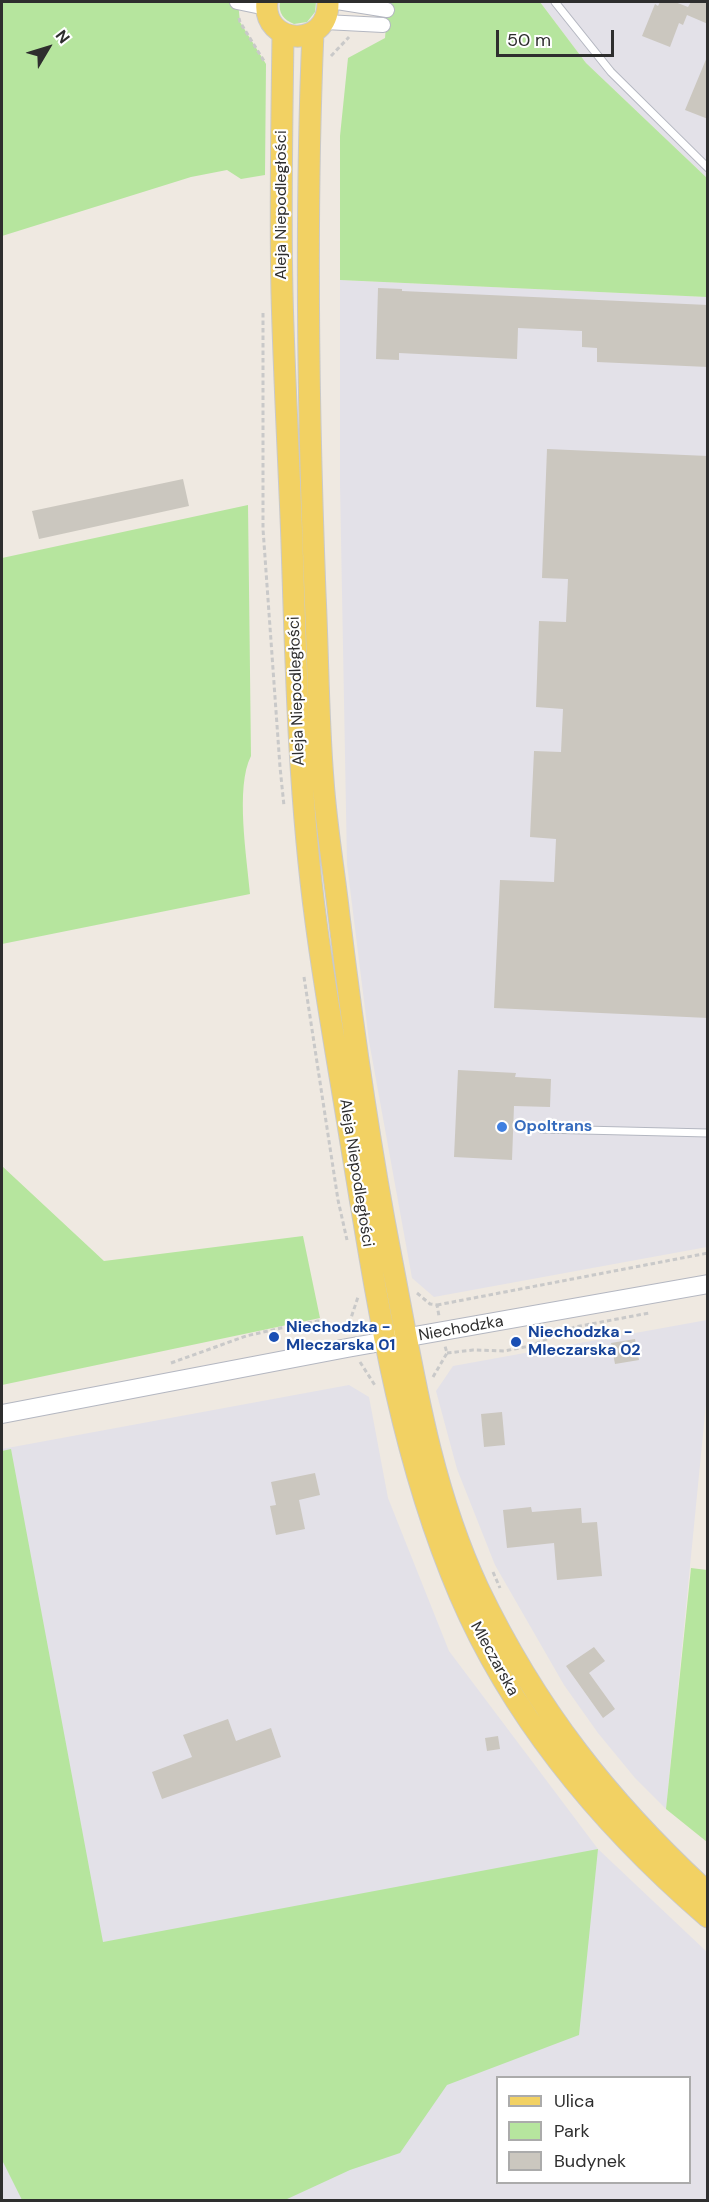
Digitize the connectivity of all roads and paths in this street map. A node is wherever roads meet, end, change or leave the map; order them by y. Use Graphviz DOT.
graph roads {
  1 [pos="238,2"];
  2 [pos="337,2"];
  3 [pos="555,2"];
  4 [pos="267,5"];
  5 [pos="387,9"];
  6 [pos="322,19"];
  7 [pos="383,25"];
  8 [pos="283,33"];
  9 [pos="266,64"];
  10 [pos="708,168"];
  11 [pos="263,312"];
  12 [pos="285,814"];
  13 [pos="303,967"];
  14 [pos="541,1129"];
  15 [pos="708,1133"];
  16 [pos="348,1244"];
  17 [pos="708,1253"];
  18 [pos="708,1284"];
  19 [pos="387,1290"];
  20 [pos="437,1305"];
  21 [pos="654,1312"];
  22 [pos="443,1332"];
  23 [pos="396,1340"];
  24 [pos="447,1353"];
  25 [pos="168,1364"];
  26 [pos="428,1384"];
  27 [pos="2,1414"];
  28 [pos="490,1567"];
  29 [pos="500,1588"];
  30 [pos="708,1893"];
  31 [pos="708,1917"];
  1 -- 4 [label="street"];
  1 -- 9 [label="path"];
  2 -- 5 [label="street"];
  3 -- 10 [label="lane"];
  4 -- 8 [label="main road"];
  6 -- 7 [label="street"];
  6 -- 8 [label="main road"];
  6 -- 19 [label="main road, Aleja Niepodległości"];
  8 -- 19 [label="main road, Aleja Niepodległości"];
  11 -- 12 [label="path"];
  13 -- 16 [label="path"];
  14 -- 15 [label="lane"];
  17 -- 20 [label="path"];
  18 -- 22 [label="street, Niechodzka"];
  19 -- 20 [label="path"];
  19 -- 23 [label="main road, Aleja Niepodległości"];
  19 -- 25 [label="path"];
  20 -- 22 [label="path"];
  21 -- 24 [label="path"];
  22 -- 23 [label="street, Niechodzka"];
  22 -- 24 [label="path"];
  23 -- 27 [label="street, Niechodzka"];
  23 -- 30 [label="main road, Mleczarska"];
  23 -- 31 [label="main road, Mleczarska"];
  24 -- 26 [label="path"];
  28 -- 29 [label="path"];
}
